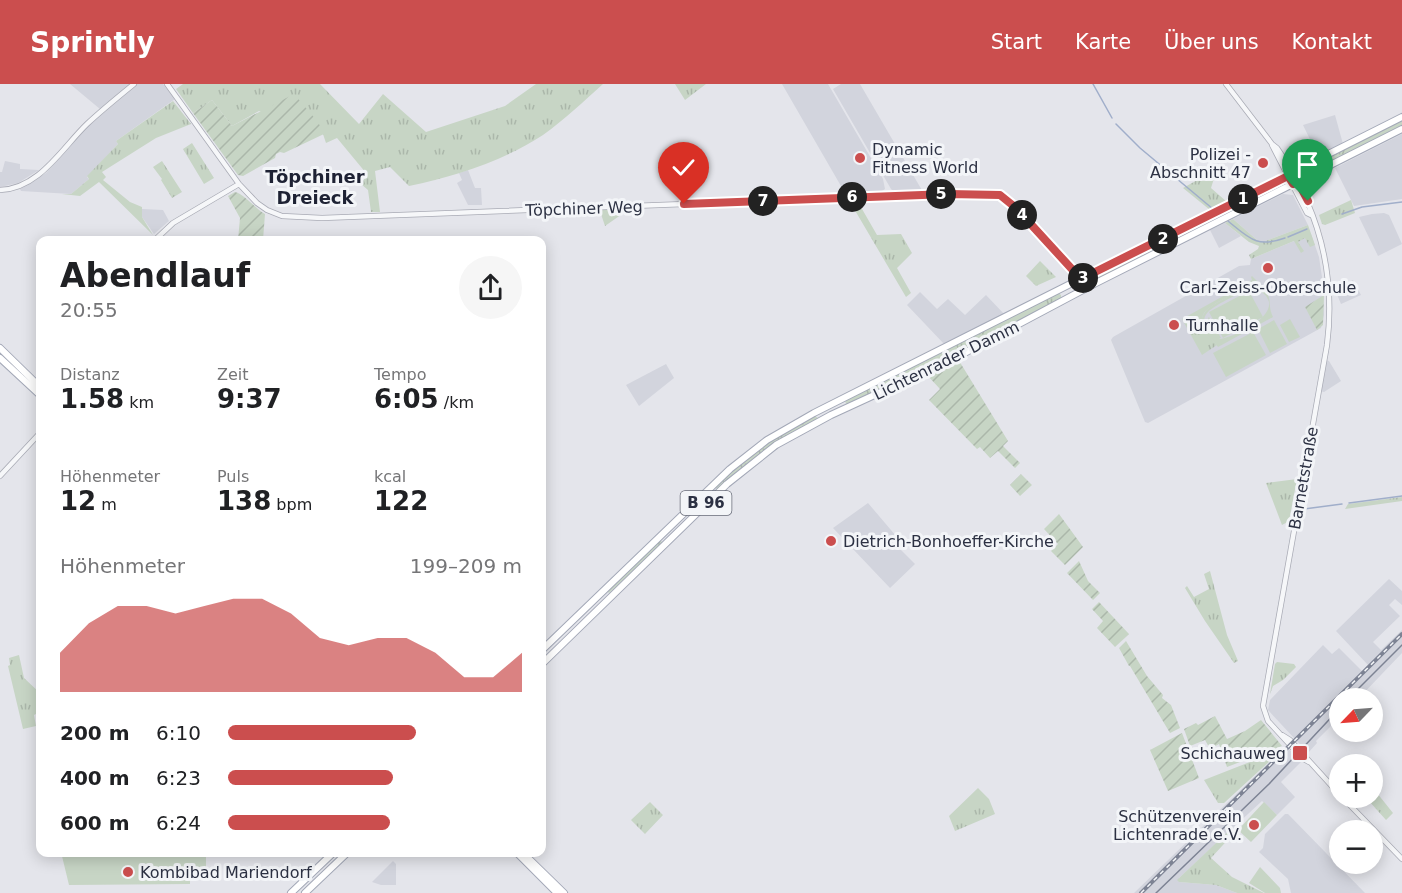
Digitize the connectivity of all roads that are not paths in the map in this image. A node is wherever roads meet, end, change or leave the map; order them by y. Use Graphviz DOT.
graph roads {
  1 [pos="134,84"];
  2 [pos="166,84"];
  3 [pos="1226,84"];
  4 [pos="1402,117"];
  5 [pos="1402,129"];
  6 [pos="1291,174"];
  7 [pos="1295,183"];
  8 [pos="239,184"];
  9 [pos="0,190"];
  10 [pos="160,236"];
  11 [pos="1143,249"];
  12 [pos="1133,264"];
  13 [pos="1081,279"];
  14 [pos="1086,288"];
  15 [pos="1059,290"];
  16 [pos="1064,300"];
  17 [pos="0,348"];
  18 [pos="0,358"];
  19 [pos="36,383"];
  20 [pos="36,391"];
  21 [pos="841,399"];
  22 [pos="846,408"];
  23 [pos="36,437"];
  24 [pos="0,476"];
  25 [pos="546,646"];
  26 [pos="546,660"];
  27 [pos="1329,783"];
  28 [pos="1353,808"];
  29 [pos="329,857"];
  30 [pos="343,857"];
  31 [pos="521,857"];
  32 [pos="527,857"];
  33 [pos="1402,859"];
  34 [pos="291,893"];
  35 [pos="305,893"];
  36 [pos="558,893"];
  37 [pos="564,893"];
  1 -- 9 [label="street"];
  2 -- 8 [label="street, Töpchiner Weg"];
  3 -- 6 [label="street, Barnetstraße"];
  4 -- 6 [label="main road, Lichtenrader Damm / B 96"];
  5 -- 7 [label="main road, Lichtenrader Damm / B 96"];
  6 -- 7 [label="street, Barnetstraße"];
  6 -- 11 [label="main road, Lichtenrader Damm / B 96"];
  7 -- 12 [label="main road, Lichtenrader Damm / B 96"];
  7 -- 27 [label="street, Barnetstraße"];
  8 -- 10 [label="street"];
  8 -- 13 [label="street, Töpchiner Weg"];
  11 -- 12 [label="main road"];
  11 -- 13 [label="main road, Lichtenrader Damm / B 96"];
  12 -- 14 [label="main road, Lichtenrader Damm / B 96"];
  13 -- 14 [label="street"];
  13 -- 15 [label="main road, Lichtenrader Damm / B 96"];
  14 -- 16 [label="main road, Lichtenrader Damm / B 96"];
  15 -- 16 [label="main road"];
  15 -- 21 [label="main road, Lichtenrader Damm / B 96"];
  16 -- 22 [label="main road, Lichtenrader Damm / B 96"];
  17 -- 19 [label="main road"];
  18 -- 20 [label="main road"];
  21 -- 22 [label="main road"];
  21 -- 25 [label="main road, Lichtenrader Damm / B 96"];
  22 -- 26 [label="main road, Lichtenrader Damm / B 96"];
  23 -- 24 [label="street"];
  28 -- 33 [label="street"];
  29 -- 34 [label="main road"];
  30 -- 35 [label="main road"];
  31 -- 36 [label="main road"];
  32 -- 37 [label="main road"];
}
